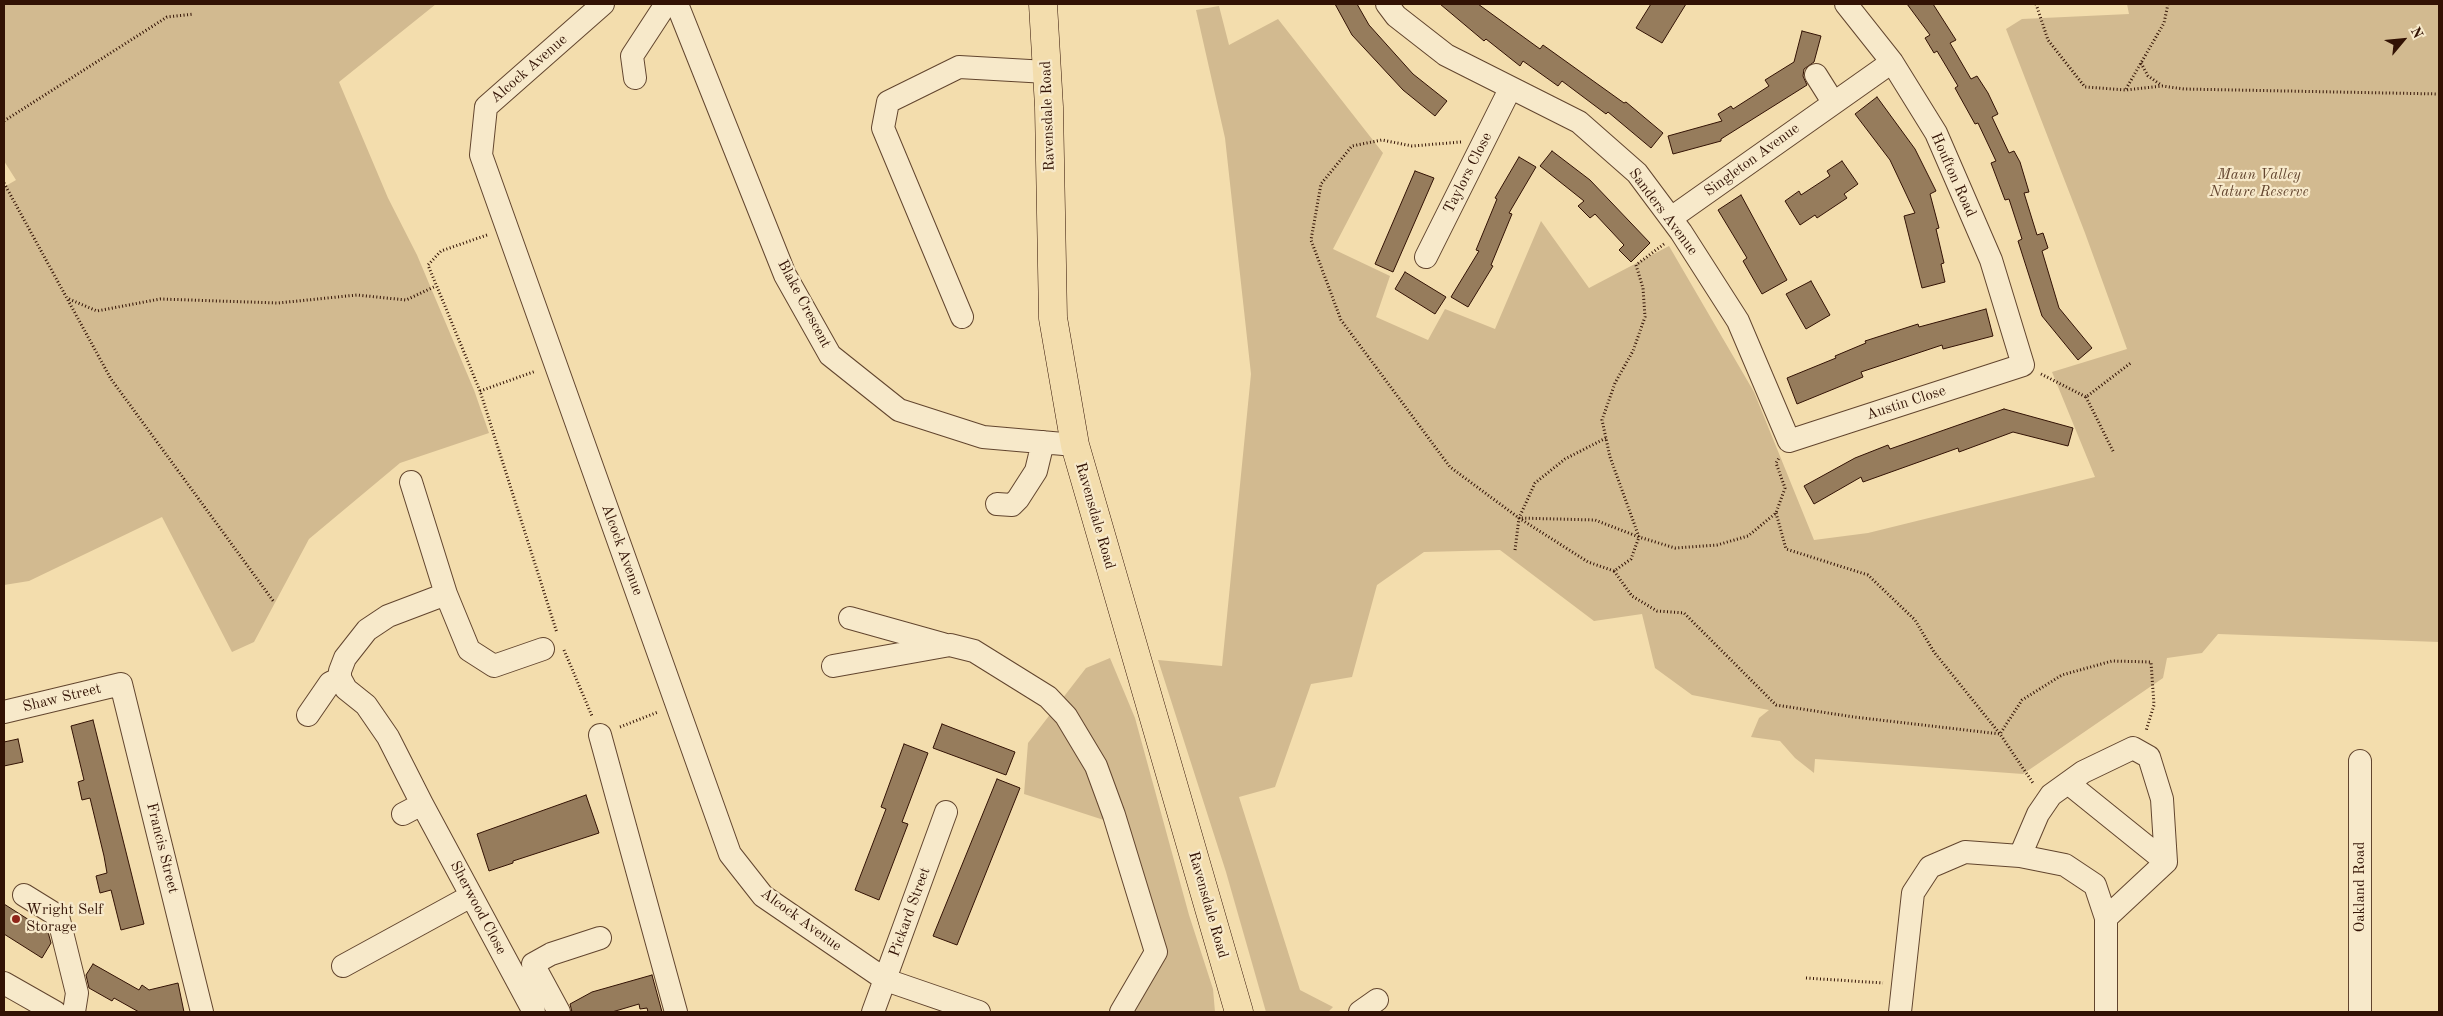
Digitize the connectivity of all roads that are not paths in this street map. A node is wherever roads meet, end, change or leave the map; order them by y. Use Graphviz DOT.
graph roads {
  1 [pos="603,4"];
  2 [pos="666,4"];
  3 [pos="677,4"];
  4 [pos="1043,4"];
  5 [pos="1387,4"];
  6 [pos="1846,4"];
  7 [pos="1892,62"];
  8 [pos="1047,72"];
  9 [pos="1816,74"];
  10 [pos="636,78"];
  11 [pos="1510,89"];
  12 [pos="1833,102"];
  13 [pos="1676,225"];
  14 [pos="1426,257"];
  15 [pos="962,316"];
  16 [pos="2023,365"];
  17 [pos="1789,440"];
  18 [pos="1043,442"];
  19 [pos="1075,445"];
  20 [pos="410,482"];
  21 [pos="997,504"];
  22 [pos="446,594"];
  23 [pos="850,618"];
  24 [pos="555,644"];
  25 [pos="950,645"];
  26 [pos="833,666"];
  27 [pos="340,678"];
  28 [pos="121,684"];
  29 [pos="4,712"];
  30 [pos="308,715"];
  31 [pos="600,735"];
  32 [pos="2360,761"];
  33 [pos="2068,783"];
  34 [pos="946,812"];
  35 [pos="2020,856"];
  36 [pos="2166,862"];
  37 [pos="24,895"];
  38 [pos="471,896"];
  39 [pos="2106,918"];
  40 [pos="600,938"];
  41 [pos="343,966"];
  42 [pos="886,980"];
  43 [pos="4,982"];
  44 [pos="524,1009"];
  45 [pos="54,1012"];
  46 [pos="74,1012"];
  47 [pos="202,1012"];
  48 [pos="559,1012"];
  49 [pos="676,1012"];
  50 [pos="874,1012"];
  51 [pos="979,1012"];
  52 [pos="1120,1012"];
  53 [pos="1239,1012"];
  54 [pos="1900,1012"];
  55 [pos="2106,1012"];
  56 [pos="2360,1012"];
  1 -- 42 [label="street, Alcock Avenue"];
  2 -- 10 [label="street"];
  3 -- 18 [label="street, Blake Crescent"];
  4 -- 8 [label="main road, Ravensdale Road"];
  5 -- 11 [label="street, Sanders Avenue"];
  6 -- 7 [label="street, Houfton Road"];
  7 -- 12 [label="street, Singleton Avenue"];
  7 -- 16 [label="street, Houfton Road"];
  8 -- 15 [label="street"];
  8 -- 19 [label="main road, Ravensdale Road"];
  9 -- 12 [label="street"];
  11 -- 13 [label="street, Sanders Avenue"];
  11 -- 14 [label="street, Taylors Close"];
  12 -- 13 [label="street, Singleton Avenue"];
  13 -- 17 [label="street, Sanders Avenue"];
  16 -- 17 [label="street, Austin Close"];
  18 -- 19 [label="street, Blake Crescent"];
  18 -- 21 [label="street"];
  19 -- 53 [label="main road, Ravensdale Road"];
  20 -- 22 [label="street"];
  22 -- 24 [label="street"];
  22 -- 27 [label="street"];
  23 -- 25 [label="street"];
  25 -- 26 [label="street"];
  25 -- 52 [label="street"];
  27 -- 30 [label="street"];
  27 -- 38 [label="street, Sherwood Close"];
  28 -- 29 [label="street, Shaw Street"];
  28 -- 47 [label="street, Francis Street"];
  31 -- 49 [label="street"];
  32 -- 56 [label="street, Oakland Road"];
  33 -- 35 [label="street"];
  33 -- 36 [label="street"];
  33 -- 36 [label="street"];
  34 -- 42 [label="street, Pickard Street"];
  35 -- 39 [label="street"];
  35 -- 54 [label="street"];
  36 -- 39 [label="street"];
  37 -- 46 [label="street"];
  38 -- 41 [label="street"];
  38 -- 44 [label="street, Sherwood Close"];
  39 -- 55 [label="street"];
  40 -- 48 [label="street"];
  42 -- 50 [label="street, Pickard Street"];
  42 -- 51 [label="street, Alcock Avenue"];
  43 -- 45 [label="street"];
}
